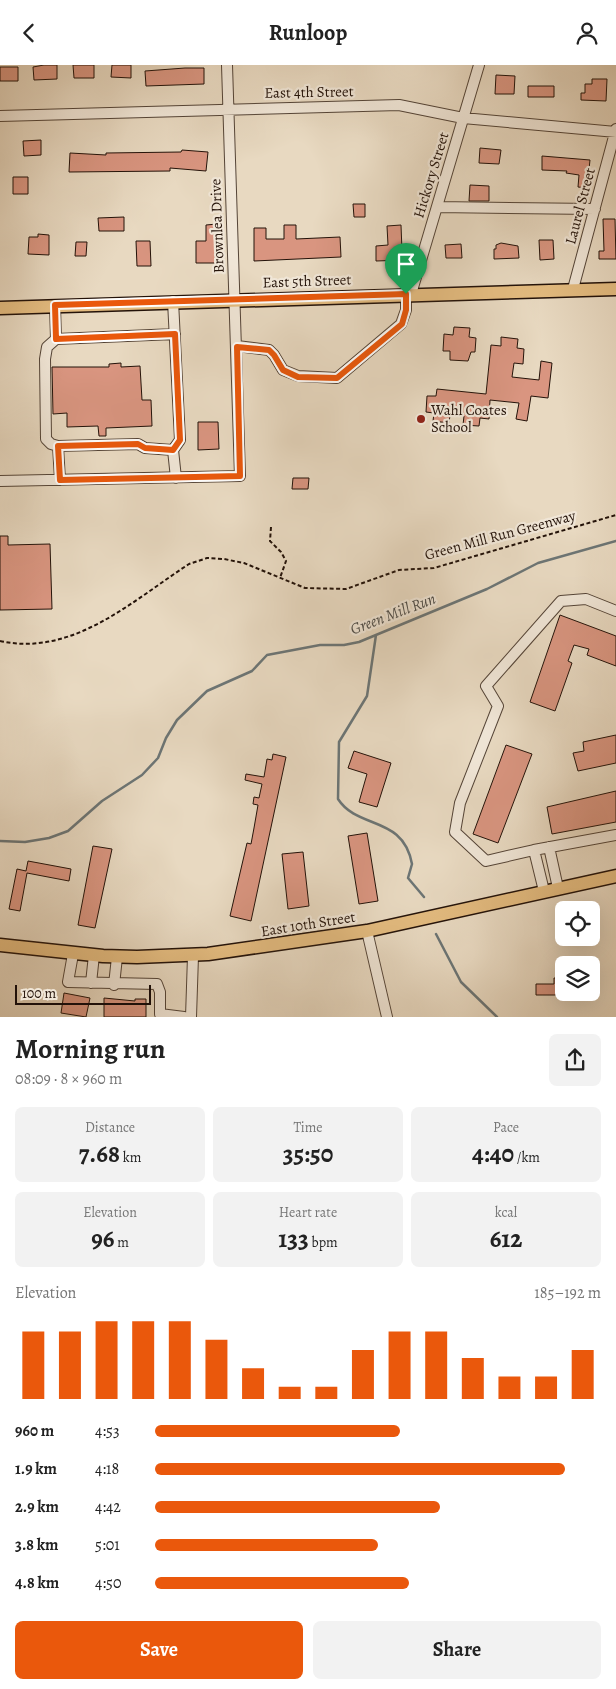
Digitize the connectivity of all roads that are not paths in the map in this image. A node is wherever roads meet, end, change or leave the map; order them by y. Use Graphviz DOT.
graph roads {
  1 [pos="227,65"];
  2 [pos="479,65"];
  3 [pos="229,109"];
  4 [pos="0,116"];
  5 [pos="463,118"];
  6 [pos="616,131"];
  7 [pos="437,207"];
  8 [pos="595,209"];
  9 [pos="574,289"];
  10 [pos="616,289"];
  11 [pos="408,294"];
  12 [pos="234,299"];
  13 [pos="173,301"];
  14 [pos="55,305"];
  15 [pos="0,307"];
  16 [pos="175,334"];
  17 [pos="56,339"];
  18 [pos="237,347"];
  19 [pos="58,446"];
  20 [pos="173,450"];
  21 [pos="176,478"];
  22 [pos="60,480"];
  23 [pos="0,481"];
  24 [pos="616,611"];
  25 [pos="616,835"];
  26 [pos="550,847"];
  27 [pos="534,850"];
  28 [pos="616,876"];
  29 [pos="558,888"];
  30 [pos="544,891"];
  31 [pos="367,931"];
  32 [pos="0,945"];
  33 [pos="73,954"];
  34 [pos="94,955"];
  35 [pos="193,956"];
  36 [pos="118,957"];
  37 [pos="92,983"];
  38 [pos="114,985"];
  39 [pos="184,1017"];
  40 [pos="191,1017"];
  41 [pos="387,1017"];
  1 -- 3 [label="street, Brownlea Drive"];
  2 -- 5 [label="street, Hickory Street"];
  3 -- 4 [label="street, East 4th Street"];
  3 -- 5 [label="street, East 4th Street"];
  3 -- 12 [label="street, Brownlea Drive"];
  5 -- 6 [label="street, East 4th Street"];
  5 -- 7 [label="street, Hickory Street"];
  6 -- 8 [label="street, Laurel Street"];
  7 -- 8 [label="street"];
  7 -- 11 [label="street, Hickory Street"];
  8 -- 9 [label="street, Laurel Street"];
  9 -- 10 [label="main road, East 5th Street"];
  9 -- 11 [label="main road, East 5th Street"];
  11 -- 12 [label="main road, East 5th Street"];
  11 -- 18 [label="street, Hickory Street"];
  12 -- 13 [label="main road, East 5th Street"];
  12 -- 18 [label="street, Brownlea Drive"];
  13 -- 14 [label="main road, East 5th Street"];
  13 -- 16 [label="street"];
  14 -- 15 [label="main road, East 5th Street"];
  14 -- 17 [label="street"];
  16 -- 17 [label="street"];
  16 -- 20 [label="street"];
  17 -- 19 [label="street"];
  18 -- 21 [label="street, Brownlea Drive"];
  19 -- 20 [label="street"];
  19 -- 22 [label="street"];
  20 -- 21 [label="street"];
  21 -- 22 [label="street"];
  22 -- 23 [label="street"];
  24 -- 27 [label="street"];
  25 -- 26 [label="street"];
  26 -- 27 [label="street"];
  26 -- 29 [label="street"];
  27 -- 30 [label="street"];
  28 -- 29 [label="main road, East 10th Street"];
  29 -- 30 [label="main road, East 10th Street"];
  30 -- 31 [label="main road, East 10th Street"];
  31 -- 35 [label="main road, East 10th Street"];
  31 -- 41 [label="street"];
  32 -- 33 [label="main road, East 10th Street"];
  33 -- 34 [label="main road, East 10th Street"];
  33 -- 37 [label="street"];
  34 -- 36 [label="main road, East 10th Street"];
  34 -- 37 [label="street"];
  35 -- 36 [label="main road, East 10th Street"];
  35 -- 40 [label="street"];
  36 -- 38 [label="street"];
  37 -- 38 [label="street"];
  38 -- 39 [label="street"];
}
